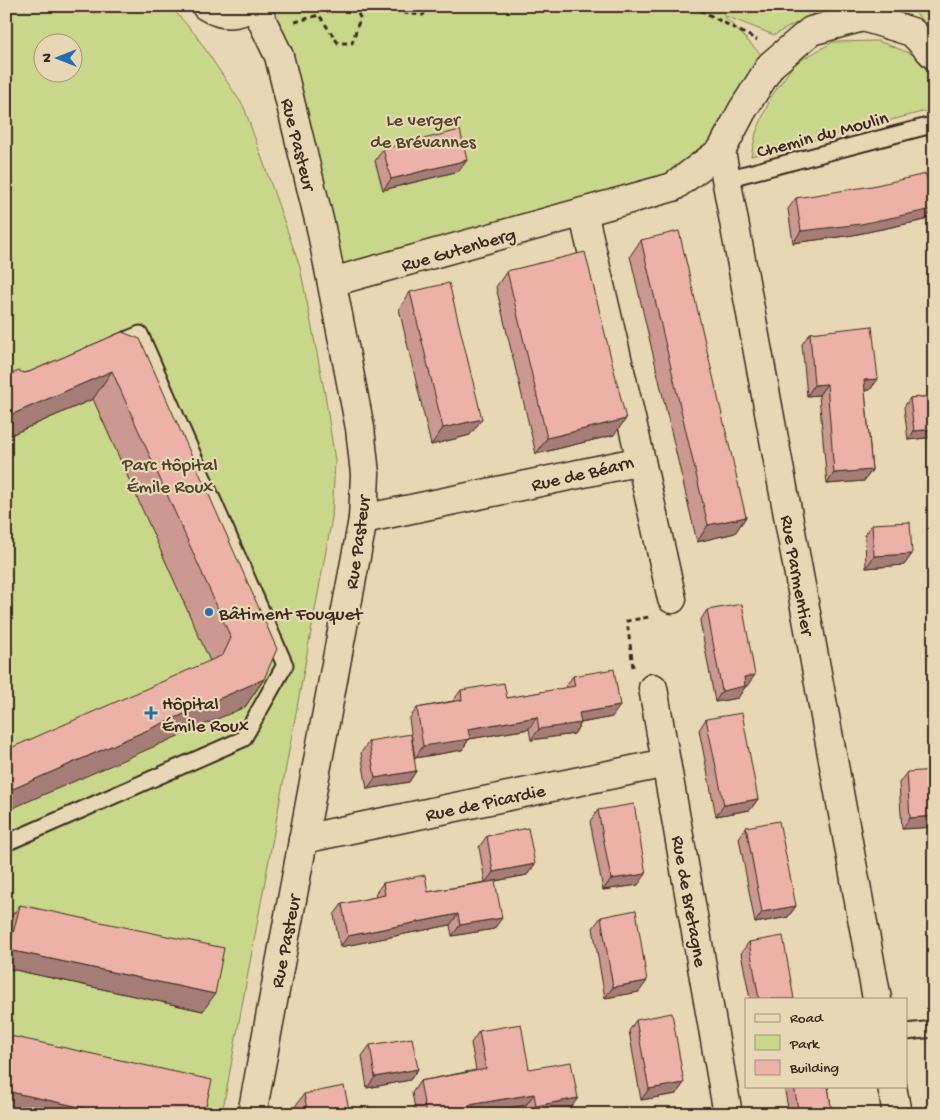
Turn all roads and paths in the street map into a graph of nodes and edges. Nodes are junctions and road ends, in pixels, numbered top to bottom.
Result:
1 (206, 6) edge
2 (255, 6) edge
3 (355, 6) edge
4 (398, 6) edge
5 (429, 6) edge
6 (692, 6) edge
7 (293, 23) dead end
8 (784, 54) junction
9 (934, 55) edge
10 (928, 126) dead end
11 (720, 151) junction
12 (726, 179) junction
13 (583, 212) junction
14 (332, 282) junction
15 (105, 349) edge
16 (641, 461) junction
17 (363, 519) junction
18 (672, 598) joint
19 (653, 688) joint
20 (666, 763) junction
21 (303, 839) junction
22 (6, 843) edge
23 (878, 998) edge
24 (934, 1029) edge
25 (908, 1032) edge
26 (892, 1088) edge
27 (252, 1114) edge
28 (728, 1114) edge
29 (897, 1114) edge

1 - 2 street
2 - 14 street, Rue Pasteur
3 - 7 path
4 - 5 path
6 - 8 path
8 - 9 street
8 - 11 street
10 - 12 lane, Chemin du Moulin
11 - 12 street, Rue Parmentier
11 - 13 street, Rue Gutenberg
12 - 23 street, Rue Parmentier
13 - 14 street, Rue Gutenberg
13 - 16 street, Rue de Béarn
14 - 17 street, Rue Pasteur
15 - 22 lane
16 - 17 street, Rue de Béarn
16 - 18 street
17 - 21 street, Rue Pasteur
18 - 19 path
19 - 20 street, Rue de Bretagne
20 - 21 street, Rue de Picardie
20 - 28 street, Rue de Bretagne
21 - 27 street, Rue Pasteur
24 - 25 lane
26 - 29 street

